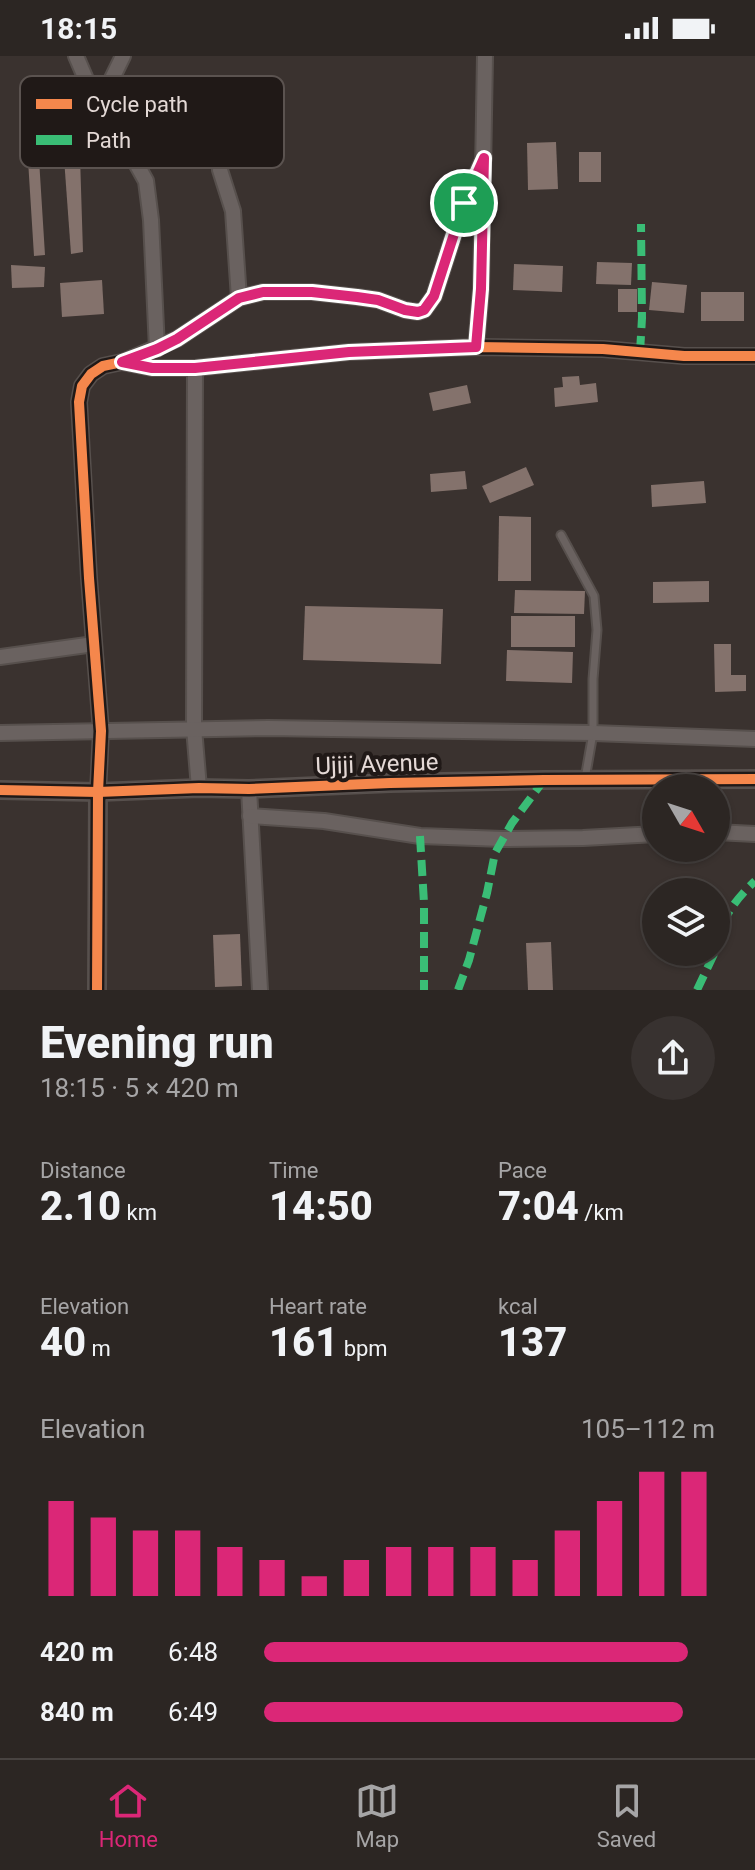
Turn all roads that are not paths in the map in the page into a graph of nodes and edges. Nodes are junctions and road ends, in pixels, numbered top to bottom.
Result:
1 (76, 56) edge
2 (123, 56) edge
3 (485, 56) edge
4 (85, 76) edge
5 (113, 76) edge
6 (484, 158) junction
7 (139, 168) edge
8 (220, 170) dead end
9 (239, 298) junction
10 (476, 347) junction
11 (157, 349) junction
12 (755, 356) edge
13 (122, 362) junction
14 (195, 368) junction
15 (561, 535) dead end
16 (94, 644) junction
17 (0, 657) edge
18 (194, 728) junction
19 (101, 731) junction
20 (0, 733) edge
21 (593, 733) junction
22 (755, 739) edge
23 (755, 779) edge
24 (585, 780) junction
25 (199, 788) junction
26 (249, 789) junction
27 (0, 790) edge
28 (98, 792) junction
29 (250, 816) junction
30 (730, 833) edge
31 (755, 834) edge
32 (642, 835) edge
33 (97, 990) edge
34 (260, 990) edge

1 - 4 street
2 - 5 street
3 - 6 street
6 - 9 street
6 - 10 street
7 - 11 street
8 - 9 street
9 - 11 street
10 - 12 street
10 - 14 street
11 - 13 street
13 - 14 street
13 - 16 street
14 - 18 street
15 - 21 lane
16 - 17 street
16 - 19 street
18 - 19 street
18 - 21 street
18 - 25 street
19 - 20 street
19 - 28 street
21 - 22 street
21 - 24 lane
23 - 24 street, Ujiji Avenue
24 - 26 street, Ujiji Avenue
25 - 26 street, Ujiji Avenue
25 - 28 street, Ujiji Avenue
26 - 29 street
27 - 28 street, Ujiji Avenue
28 - 33 street
29 - 32 street
29 - 34 street
30 - 31 street

